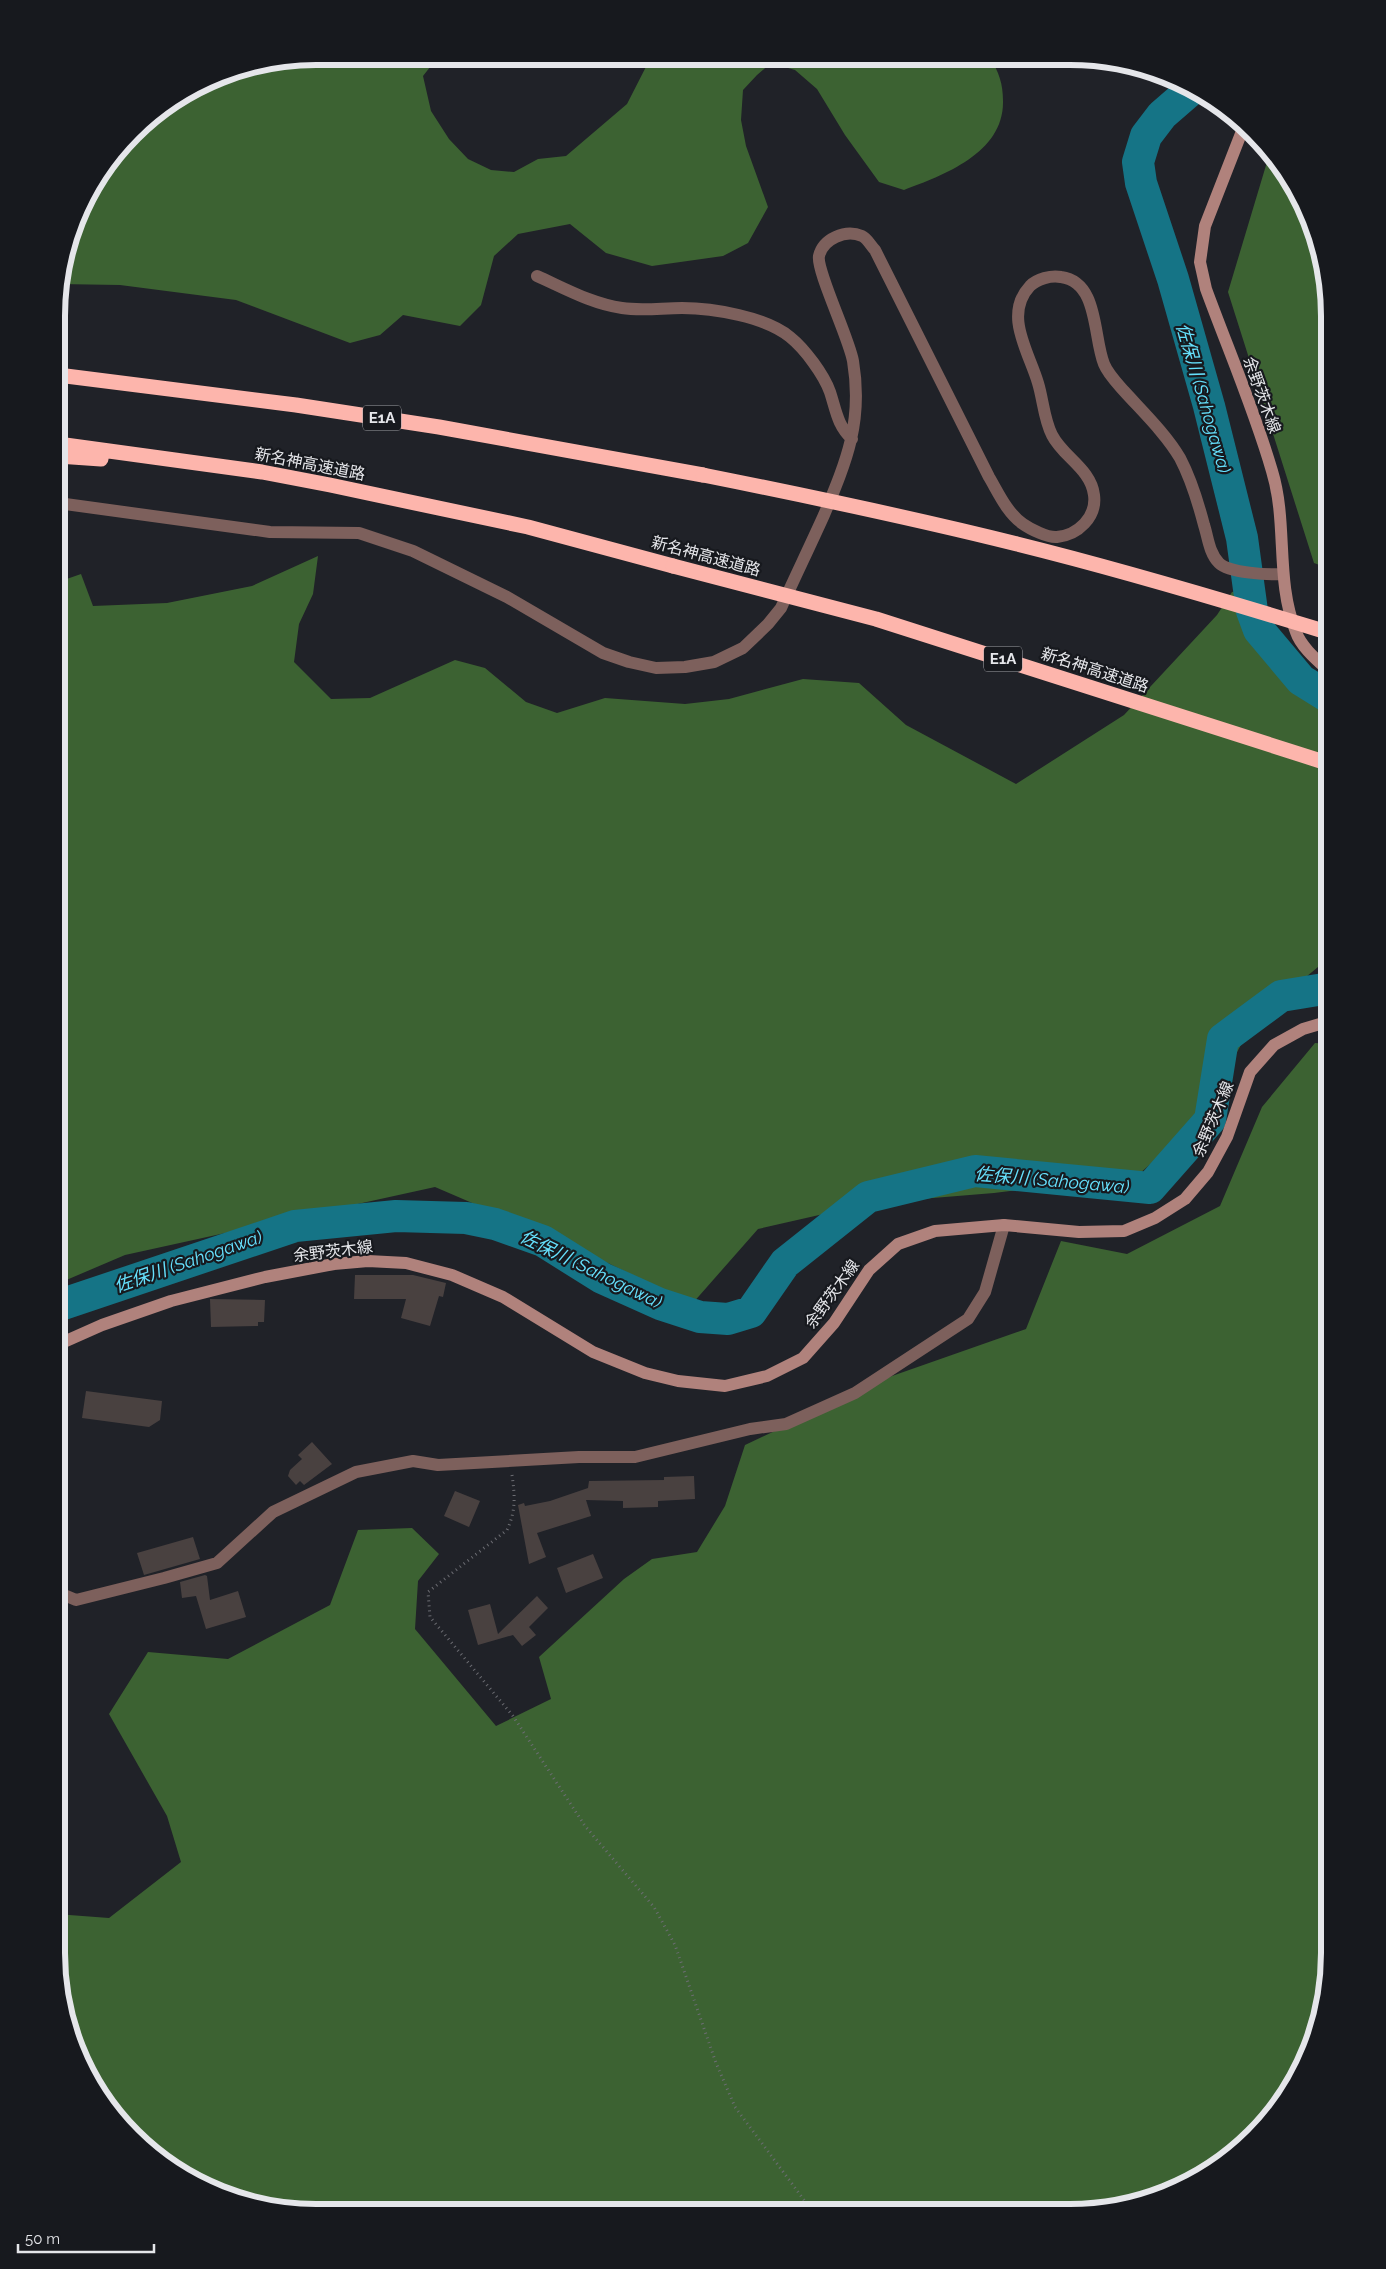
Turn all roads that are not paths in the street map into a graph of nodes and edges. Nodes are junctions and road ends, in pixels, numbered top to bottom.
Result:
1 (1241, 133) edge
2 (537, 276) dead end
3 (65, 376) edge
4 (852, 439) junction
5 (65, 445) edge
6 (65, 457) edge
7 (262, 472) junction
8 (65, 504) edge
9 (1278, 574) junction
10 (1321, 630) edge
11 (1321, 664) edge
12 (1321, 761) edge
13 (1321, 1024) edge
14 (1004, 1225) junction
15 (65, 1341) edge
16 (65, 1595) edge

1 - 9 main road, 余野茨木線
2 - 4 street
3 - 10 highway, E1A, bridge
4 - 8 street
4 - 9 street
5 - 7 highway, 新名神高速道路 / E1A
6 - 7 highway
7 - 12 highway, 新名神高速道路 / E1A, bridge
9 - 11 main road, 余野茨木線
13 - 14 main road, 余野茨木線
14 - 15 main road, 余野茨木線
14 - 16 street

